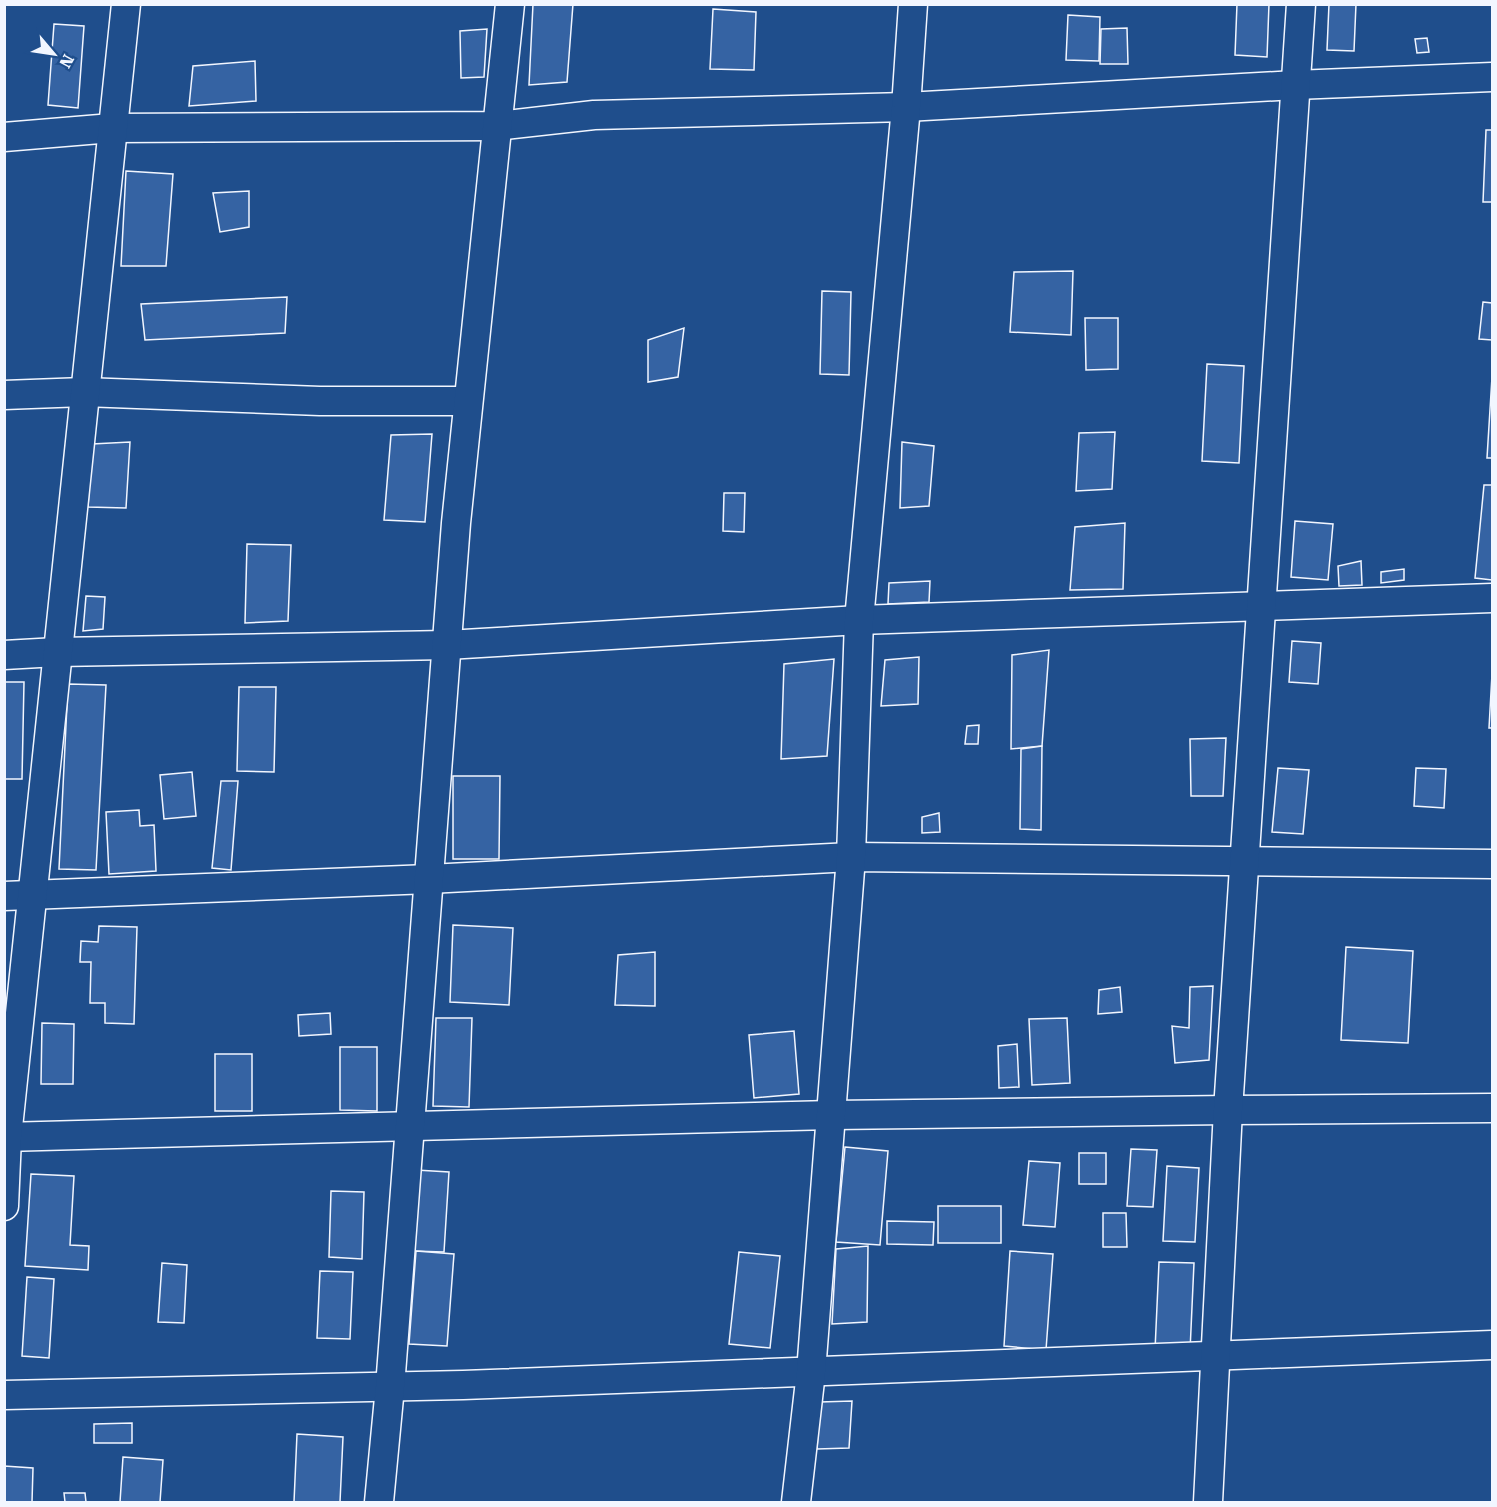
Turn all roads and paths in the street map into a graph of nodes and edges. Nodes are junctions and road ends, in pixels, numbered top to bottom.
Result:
1 (126, 4) edge
2 (510, 4) edge
3 (913, 4) edge
4 (1301, 4) edge
5 (1492, 77) edge
6 (1295, 85) junction
7 (906, 107) junction
8 (497, 126) junction
9 (112, 128) junction
10 (4, 137) edge
11 (84, 392) junction
12 (4, 395) edge
13 (468, 401) junction
14 (1492, 598) edge
15 (1261, 607) junction
16 (859, 620) junction
17 (447, 645) junction
18 (57, 652) junction
19 (4, 655) edge
20 (851, 857) junction
21 (1244, 863) junction
22 (1492, 864) edge
23 (429, 879) junction
24 (18, 896) edge
25 (1492, 1108) edge
26 (1228, 1110) junction
27 (832, 1115) junction
28 (411, 1126) junction
29 (6, 1137) edge
30 (4, 1206) edge
31 (1492, 1346) edge
32 (1215, 1356) junction
33 (811, 1372) junction
34 (390, 1387) junction
35 (4, 1395) edge
36 (379, 1503) edge
37 (796, 1503) edge
38 (1208, 1503) edge

1 - 9 street
2 - 8 street
3 - 7 street
4 - 6 street
5 - 6 street
6 - 7 street
6 - 15 street
7 - 8 street
7 - 16 street
8 - 9 street
8 - 13 street
9 - 10 street
9 - 11 street
11 - 12 street
11 - 13 street
11 - 18 street
13 - 17 street
14 - 15 street
15 - 16 street
15 - 21 street
16 - 17 street
16 - 20 street
17 - 18 street
17 - 23 street
18 - 19 street
18 - 24 street
20 - 21 street
20 - 23 street
20 - 27 street
21 - 22 street
21 - 26 street
23 - 24 street
23 - 28 street
24 - 29 street
25 - 26 street
26 - 27 street
26 - 32 street
27 - 28 street
27 - 33 street
28 - 29 street
28 - 34 street
29 - 30 street
31 - 32 street
32 - 33 street
32 - 38 street
33 - 34 street
33 - 37 street
34 - 35 street
34 - 36 street

